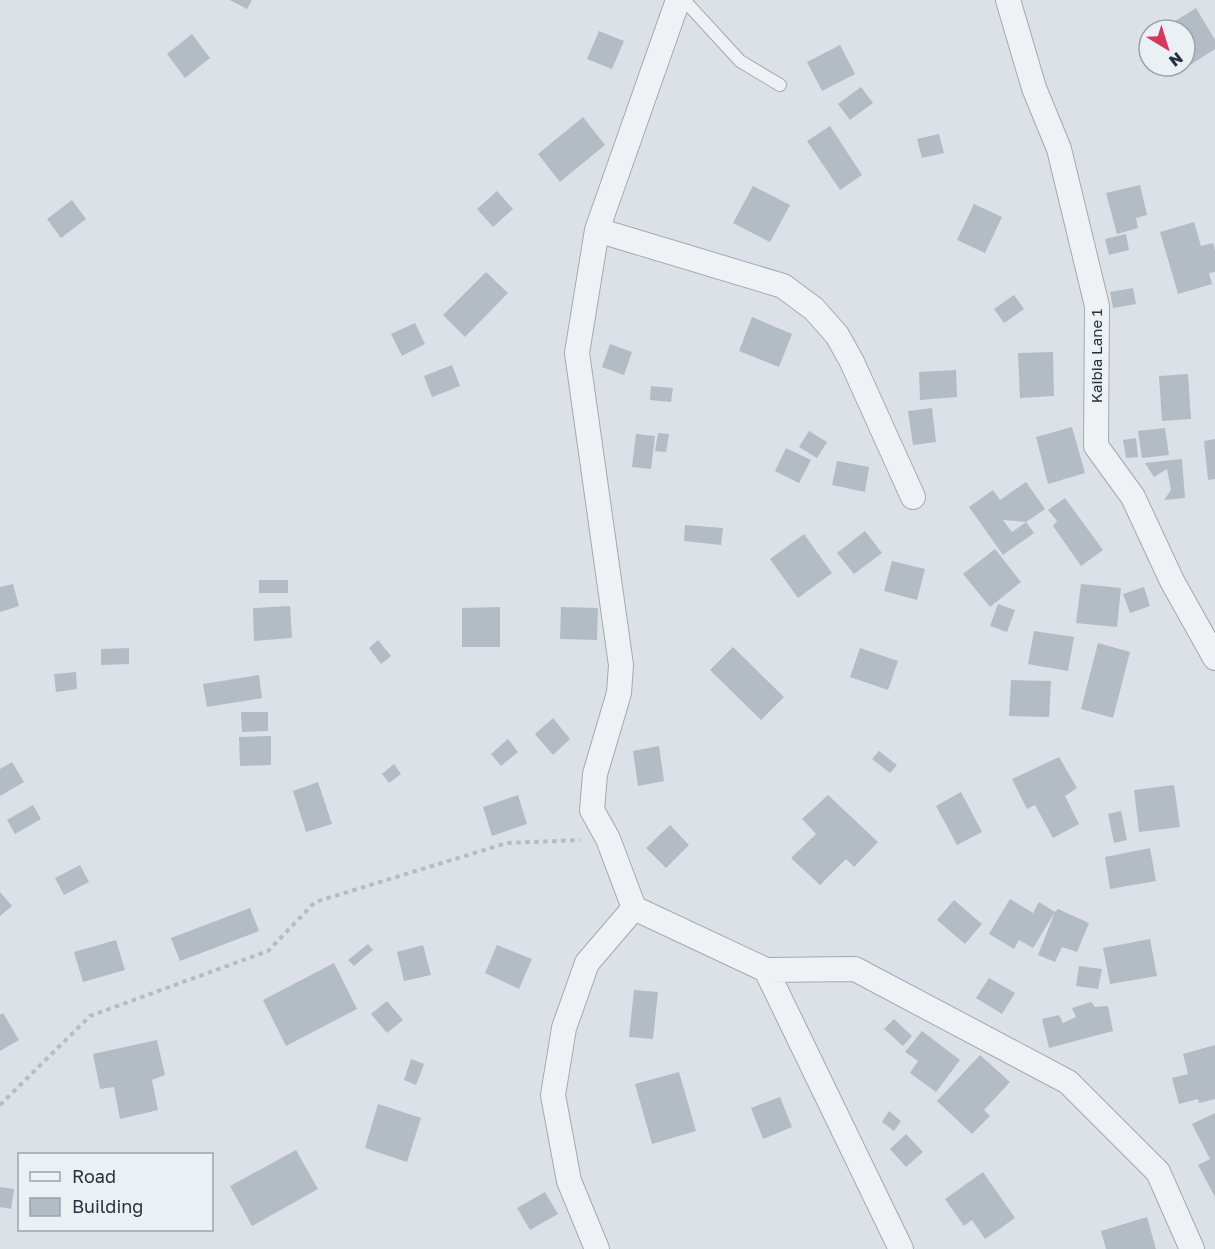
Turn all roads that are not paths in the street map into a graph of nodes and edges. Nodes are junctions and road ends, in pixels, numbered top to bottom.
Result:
1 (678, 0) edge
2 (684, 0) edge
3 (1008, 0) edge
4 (780, 85) dead end
5 (597, 230) junction
6 (913, 497) dead end
7 (1215, 658) edge
8 (634, 908) junction
9 (766, 970) junction
10 (597, 1249) edge
11 (901, 1249) edge
12 (1192, 1249) edge

1 - 5 street
2 - 4 lane
3 - 7 street, Kaibia Lane 1
5 - 6 street
5 - 8 street
8 - 9 street
8 - 10 street
9 - 11 street
9 - 12 street

